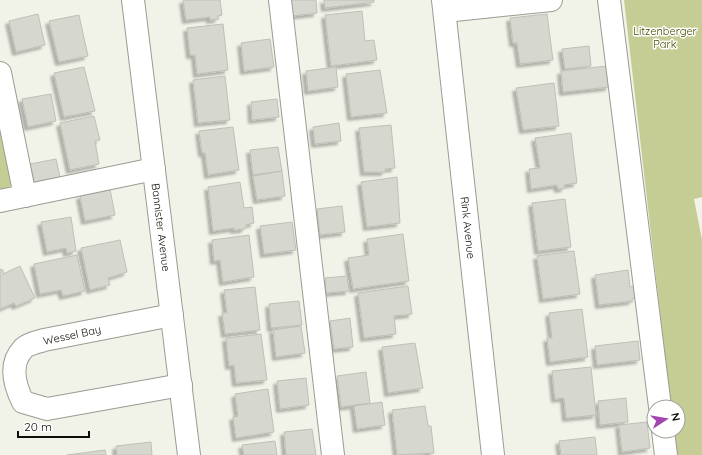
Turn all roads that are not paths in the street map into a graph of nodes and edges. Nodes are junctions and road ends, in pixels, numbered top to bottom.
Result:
1 (133, 0) edge
2 (280, 0) edge
3 (551, 0) edge
4 (608, 0) edge
5 (444, 5) edge
6 (0, 73) edge
7 (154, 168) junction
8 (25, 196) junction
9 (0, 201) edge
10 (172, 315) junction
11 (181, 385) junction
12 (659, 399) edge
13 (663, 439) edge
14 (189, 455) edge
15 (333, 455) edge
16 (493, 455) edge
17 (666, 455) edge

1 - 7 street, Bannister Avenue
2 - 15 street
3 - 5 street
4 - 12 street
5 - 16 street, Rink Avenue
6 - 8 street
7 - 8 street
7 - 10 street, Bannister Avenue
8 - 9 street
10 - 11 street, Bannister Avenue
10 - 11 street, Wessel Bay
11 - 14 street, Bannister Avenue
13 - 17 street

